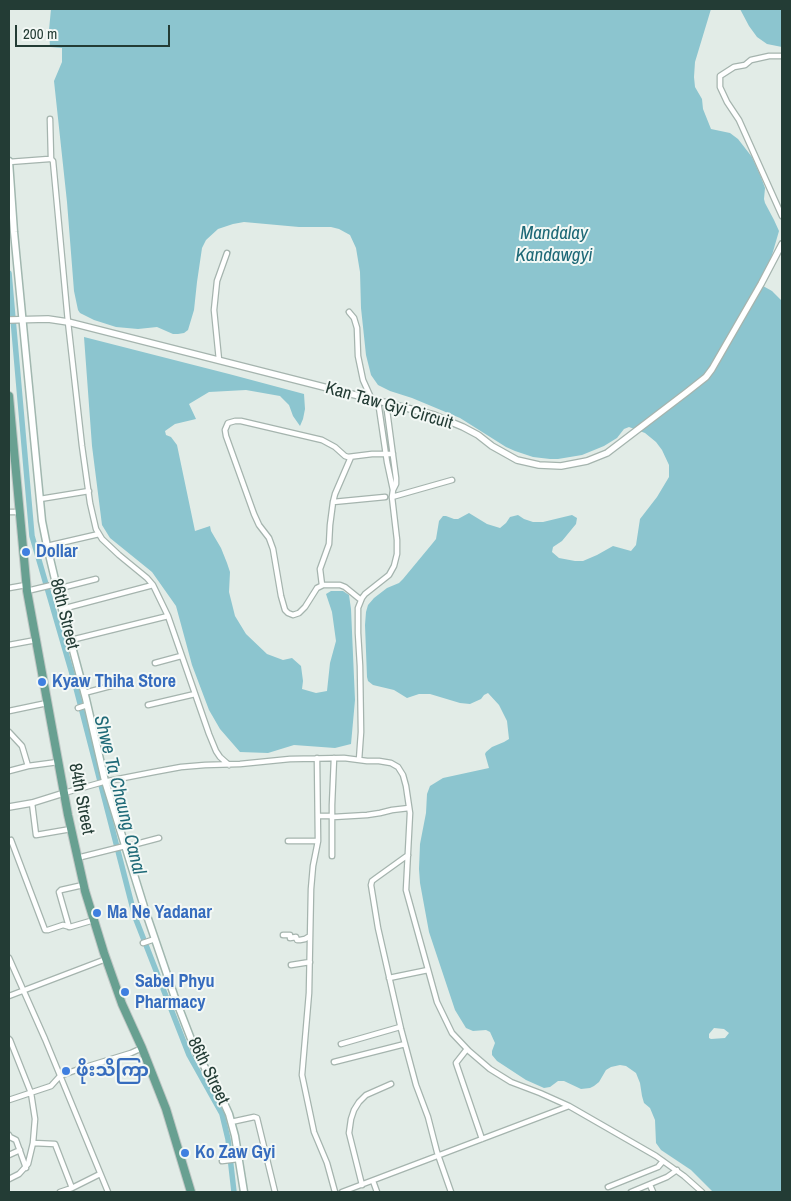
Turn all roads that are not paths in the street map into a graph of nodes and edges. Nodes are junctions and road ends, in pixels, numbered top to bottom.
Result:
1 (782, 56) edge
2 (50, 119) dead end
3 (51, 159) junction
4 (9, 161) edge
5 (782, 216) edge
6 (782, 244) edge
7 (227, 253) dead end
8 (349, 312) dead end
9 (22, 319) junction
10 (9, 320) edge
11 (68, 322) junction
12 (219, 360) junction
13 (9, 396) edge
14 (375, 400) junction
15 (386, 403) junction
16 (10, 424) edge
17 (386, 454) junction
18 (393, 454) junction
19 (351, 457) junction
20 (452, 480) dead end
21 (393, 490) junction
22 (89, 491) junction
23 (385, 497) dead end
24 (392, 497) junction
25 (40, 499) junction
26 (333, 502) junction
27 (9, 512) edge
28 (19, 512) junction
29 (99, 534) junction
30 (47, 546) junction
31 (96, 579) dead end
32 (154, 585) junction
33 (322, 585) junction
34 (52, 586) junction
35 (9, 588) edge
36 (26, 588) junction
37 (361, 600) junction
38 (62, 608) junction
39 (168, 616) junction
40 (36, 640) junction
41 (71, 640) junction
42 (9, 645) edge
43 (181, 656) junction
44 (155, 663) dead end
45 (126, 682) dead end
46 (84, 693) junction
47 (195, 694) junction
48 (47, 703) junction
49 (148, 705) dead end
50 (9, 711) edge
51 (9, 733) edge
52 (318, 758) junction
53 (334, 758) junction
54 (359, 760) junction
55 (58, 762) junction
56 (229, 765) junction
57 (28, 766) junction
58 (9, 771) edge
59 (104, 782) junction
60 (64, 793) junction
61 (32, 803) junction
62 (9, 807) edge
63 (409, 808) junction
64 (318, 816) junction
65 (333, 817) junction
66 (71, 829) junction
67 (159, 838) dead end
68 (9, 841) edge
69 (288, 841) dead end
70 (318, 841) junction
71 (123, 847) junction
72 (408, 854) junction
73 (332, 856) dead end
74 (77, 858) junction
75 (83, 885) junction
76 (94, 920) junction
77 (70, 927) junction
78 (283, 935) dead end
79 (310, 936) junction
80 (9, 958) edge
81 (106, 959) junction
82 (310, 962) junction
83 (291, 964) dead end
84 (428, 970) junction
85 (389, 978) junction
86 (24, 991) junction
87 (9, 996) edge
88 (400, 1027) junction
89 (9, 1039) edge
90 (341, 1044) dead end
91 (405, 1044) junction
92 (142, 1048) junction
93 (468, 1049) junction
94 (334, 1062) dead end
95 (60, 1076) junction
96 (391, 1084) dead end
97 (31, 1094) junction
98 (9, 1100) edge
99 (569, 1106) junction
100 (231, 1122) junction
101 (9, 1135) edge
102 (482, 1139) junction
103 (33, 1143) junction
104 (20, 1150) junction
105 (9, 1155) edge
106 (438, 1156) junction
107 (663, 1161) junction
108 (26, 1168) junction
109 (677, 1170) junction
110 (100, 1174) junction
111 (9, 1179) edge
112 (373, 1181) junction
113 (362, 1185) junction
114 (650, 1185) junction
115 (608, 1187) dead end
116 (72, 1188) junction
117 (60, 1192) edge
118 (108, 1192) edge
119 (191, 1192) edge
120 (244, 1192) edge
121 (275, 1192) edge
122 (335, 1192) edge
123 (342, 1192) edge
124 (377, 1192) edge
125 (451, 1192) edge
126 (631, 1192) edge
127 (653, 1192) edge
128 (702, 1192) edge

1 - 5 street
2 - 3 street
3 - 4 street
3 - 11 street
4 - 9 main road, 86th Street
6 - 15 street, Kan Taw Gyi Circuit
7 - 12 street
8 - 14 street
9 - 10 street, Kan Taw Gyi Circuit
9 - 11 street, Kan Taw Gyi Circuit
9 - 25 main road, 86th Street
11 - 12 street, Kan Taw Gyi Circuit
11 - 22 street
12 - 14 street, Kan Taw Gyi Circuit
13 - 16 main road, 84th Street
14 - 15 street, Kan Taw Gyi Circuit
14 - 17 street
15 - 18 street
16 - 28 main road, 84th Street
17 - 18 street
17 - 19 street
17 - 21 street
18 - 21 street
19 - 26 street
19 - 33 street
20 - 24 street
21 - 24 street
22 - 25 street
22 - 29 street
23 - 26 street
24 - 37 street
25 - 30 main road, 86th Street
26 - 33 street
27 - 28 street
28 - 36 main road, 84th Street
29 - 30 street
29 - 32 street
30 - 34 main road, 86th Street
31 - 34 street
32 - 38 street
32 - 39 street
33 - 37 street
34 - 36 street
34 - 38 main road, 86th Street
35 - 36 street
36 - 40 main road, 84th Street
37 - 54 street
38 - 41 main road, 86th Street
39 - 41 street
39 - 43 street
40 - 42 street
40 - 48 main road, 84th Street
41 - 46 main road, 86th Street
43 - 44 street
43 - 47 street
45 - 46 street
46 - 59 main road, 86th Street
47 - 49 street
47 - 56 street
48 - 50 street
48 - 55 main road, 84th Street
51 - 57 street
52 - 53 street
52 - 56 street
52 - 64 street
53 - 54 street
53 - 65 street
54 - 63 street
55 - 57 street
55 - 60 main road, 84th Street
56 - 59 street
57 - 58 street
59 - 60 street
59 - 71 main road, 86th Street
60 - 61 street
60 - 66 main road, 84th Street
61 - 62 street
61 - 66 street
63 - 65 street
63 - 72 street
64 - 65 street
64 - 70 street
65 - 73 street
66 - 74 main road, 84th Street
67 - 71 street
68 - 77 street
69 - 70 street
70 - 79 street
71 - 74 street
71 - 100 main road, 86th Street
72 - 84 street
72 - 85 street
74 - 75 main road, 84th Street
75 - 76 main road, 84th Street
75 - 77 street
76 - 77 street
76 - 81 main road, 84th Street
78 - 79 street
79 - 82 street
80 - 86 street
81 - 86 street
81 - 92 main road, 84th Street
82 - 83 street
82 - 122 street
84 - 85 street
84 - 93 street
85 - 88 street
86 - 87 street
86 - 95 street
88 - 90 street
88 - 91 street
89 - 97 street
91 - 94 street
91 - 106 street
92 - 95 street
92 - 119 main road, 84th Street
93 - 99 street
93 - 102 street
95 - 97 street
95 - 110 street
96 - 113 street
97 - 98 street
97 - 103 street
99 - 102 street
99 - 107 street
100 - 120 main road, 86th Street
100 - 121 street
101 - 104 street
102 - 106 street
103 - 108 street
103 - 116 street
104 - 105 street
104 - 108 street
106 - 112 street
106 - 125 street
107 - 109 street
107 - 115 street
108 - 111 street
109 - 114 street
109 - 128 street
110 - 116 street
110 - 118 street
112 - 113 street
112 - 124 street
113 - 123 street
114 - 126 street
114 - 127 street
116 - 117 street

